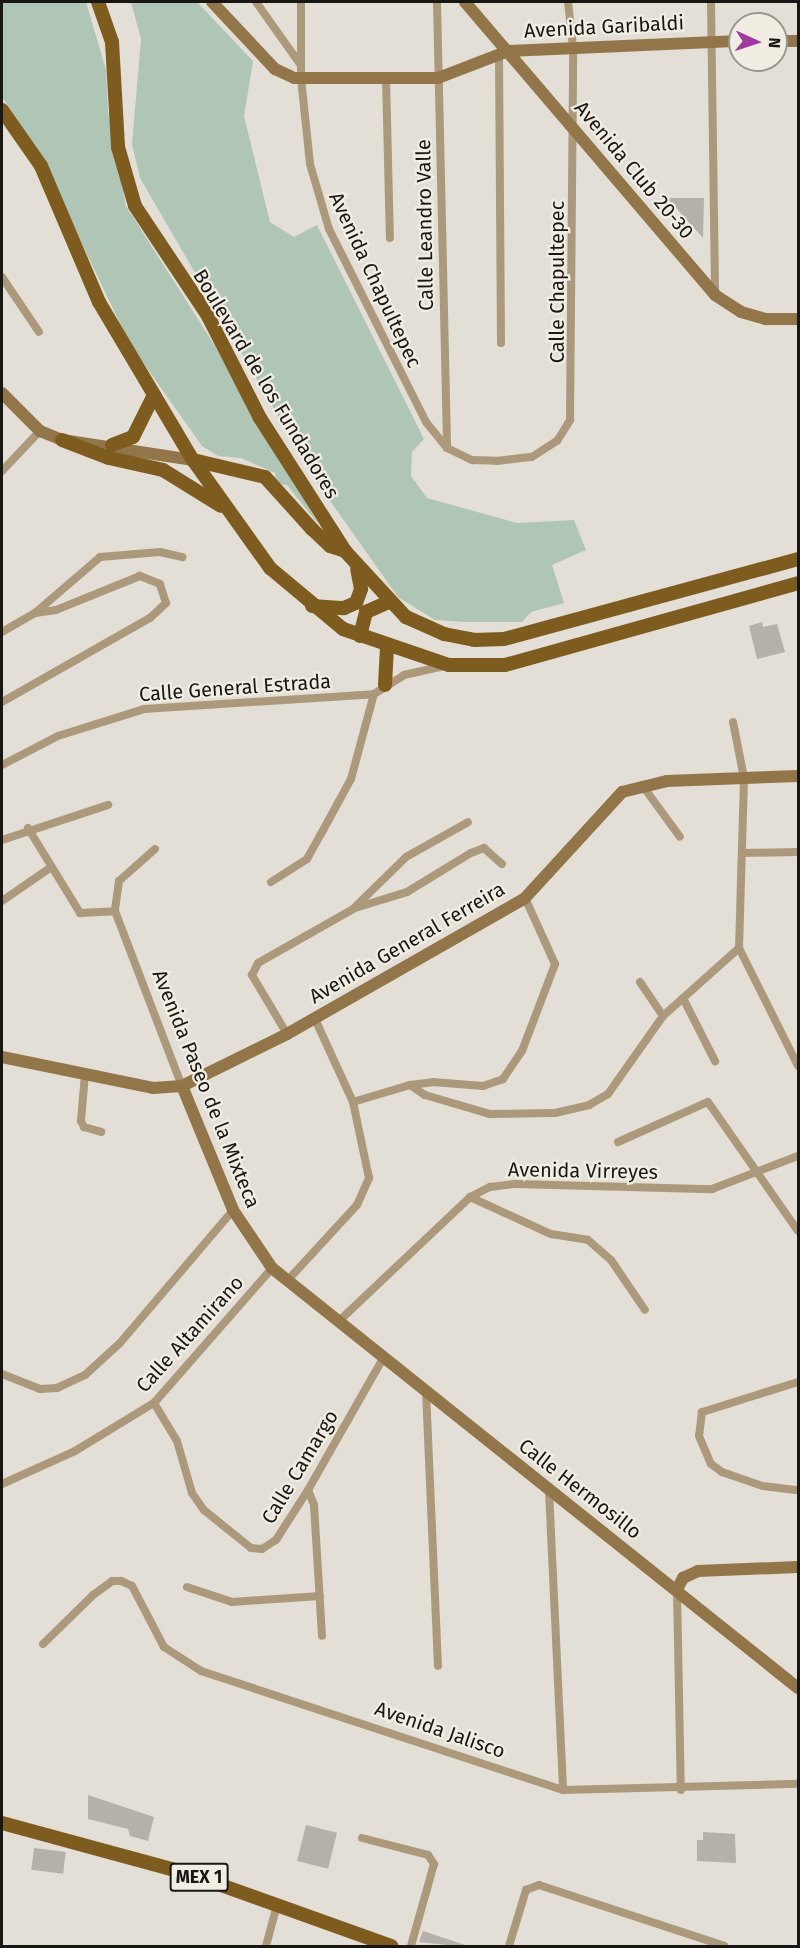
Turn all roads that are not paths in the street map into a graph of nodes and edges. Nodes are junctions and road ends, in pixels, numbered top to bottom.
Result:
1 (98, 2) edge
2 (212, 2) edge
3 (256, 2) edge
4 (301, 2) edge
5 (437, 2) edge
6 (465, 2) edge
7 (568, 2) edge
8 (711, 2) edge
9 (711, 42) junction
10 (728, 42) edge
11 (573, 47) junction
12 (504, 54) junction
13 (300, 64) junction
14 (301, 78) junction
15 (386, 78) junction
16 (438, 78) junction
17 (2, 111) edge
18 (573, 129) junction
19 (390, 238) dead end
20 (2, 277) edge
21 (715, 295) junction
22 (798, 319) edge
23 (39, 332) dead end
24 (501, 343) dead end
25 (2, 393) edge
26 (154, 396) junction
27 (40, 430) junction
28 (63, 440) junction
29 (112, 445) junction
30 (447, 448) junction
31 (193, 460) junction
32 (2, 471) edge
33 (234, 517) junction
34 (345, 551) junction
35 (182, 557) dead end
36 (798, 559) edge
37 (356, 565) junction
38 (798, 583) edge
39 (388, 602) junction
40 (312, 606) junction
41 (35, 613) junction
42 (2, 632) edge
43 (360, 636) junction
44 (387, 648) junction
45 (449, 665) junction
46 (380, 690) junction
47 (2, 702) edge
48 (733, 722) dead end
49 (2, 765) edge
50 (798, 776) edge
51 (744, 778) junction
52 (642, 785) junction
53 (108, 805) dead end
54 (468, 822) dead end
55 (28, 828) junction
56 (680, 837) dead end
57 (2, 840) edge
58 (155, 849) dead end
59 (798, 852) edge
60 (744, 853) junction
61 (502, 864) dead end
62 (50, 868) junction
63 (271, 882) dead end
64 (525, 898) junction
65 (2, 901) edge
66 (355, 908) junction
67 (115, 911) junction
68 (739, 948) junction
69 (640, 982) dead end
70 (683, 998) junction
71 (663, 1016) junction
72 (315, 1018) junction
73 (287, 1034) junction
74 (2, 1057) edge
75 (715, 1061) dead end
76 (798, 1066) edge
77 (85, 1074) junction
78 (410, 1085) junction
79 (182, 1086) junction
80 (353, 1102) junction
81 (101, 1132) dead end
82 (618, 1142) dead end
83 (798, 1156) edge
84 (760, 1173) junction
85 (470, 1197) junction
86 (233, 1210) junction
87 (798, 1231) edge
88 (272, 1268) junction
89 (287, 1281) junction
90 (645, 1310) dead end
91 (339, 1320) junction
92 (384, 1357) junction
93 (2, 1374) edge
94 (798, 1382) edge
95 (426, 1391) junction
96 (154, 1403) junction
97 (2, 1484) edge
98 (308, 1490) junction
99 (798, 1490) edge
100 (549, 1491) junction
101 (798, 1566) edge
102 (187, 1587) dead end
103 (677, 1589) junction
104 (320, 1596) junction
105 (322, 1636) dead end
106 (43, 1644) dead end
107 (438, 1666) dead end
108 (798, 1688) edge
109 (798, 1784) edge
110 (681, 1790) junction
111 (563, 1791) junction
112 (2, 1823) edge
113 (362, 1838) dead end
114 (277, 1905) junction
115 (266, 1947) edge
116 (391, 1947) edge
117 (411, 1947) edge
118 (509, 1947) edge
119 (724, 1947) edge

1 - 34 main road, Boulevard de los Fundadores
2 - 14 street
3 - 13 street
4 - 13 street, Avenida Chapultepec
5 - 16 street, Calle Leandro Valle
6 - 12 street, Avenida Club 20-30
7 - 11 street, Calle Chapultepec
8 - 9 street
9 - 10 street, Avenida Garibaldi
9 - 11 street, Avenida Garibaldi
9 - 21 street
11 - 12 street, Avenida Garibaldi
11 - 18 street, Calle Chapultepec
12 - 16 street, Avenida Garibaldi
12 - 18 street, Avenida Club 20-30
12 - 24 street
13 - 14 street, Avenida Chapultepec
14 - 15 street, Avenida Garibaldi
14 - 30 street, Avenida Chapultepec
15 - 16 street, Avenida Garibaldi
15 - 19 street
16 - 30 street, Calle Leandro Valle
17 - 26 main road
18 - 21 street, Avenida Club 20-30
18 - 30 street, Calle Chapultepec
20 - 23 street
21 - 22 street, Avenida Club 20-30
25 - 27 street
26 - 29 main road
26 - 31 main road
27 - 28 street
27 - 32 street
28 - 29 street
28 - 33 main road
29 - 31 street
31 - 33 main road
31 - 34 main road
33 - 40 main road
34 - 37 main road, Boulevard de los Fundadores
35 - 41 street
36 - 39 main road, Boulevard de los Fundadores
37 - 39 main road, Boulevard de los Fundadores
37 - 40 main road
38 - 45 main road
39 - 43 main road
40 - 43 main road
41 - 42 street
41 - 47 street
43 - 44 main road
44 - 45 main road
44 - 46 main road
45 - 46 street, Calle General Estrada
46 - 49 street, Calle General Estrada
46 - 63 street
48 - 51 street
50 - 51 street, Avenida General Ferreira
51 - 52 street, Avenida General Ferreira
51 - 60 street
52 - 56 street
52 - 64 street, Avenida General Ferreira
53 - 55 street
54 - 66 street
55 - 57 street
55 - 62 street
58 - 67 street, Avenida Paseo de la Mixteca
59 - 60 street
60 - 68 street
61 - 66 street
62 - 65 street
62 - 67 street
64 - 72 street, Avenida General Ferreira
64 - 78 street
66 - 73 street
67 - 79 street, Avenida Paseo de la Mixteca
68 - 70 street
68 - 76 street
69 - 71 street
70 - 71 street
70 - 75 street
71 - 78 street
72 - 73 street, Avenida General Ferreira
72 - 80 street
73 - 79 street, Avenida General Ferreira
74 - 77 street
77 - 79 street
77 - 81 street
78 - 80 street
79 - 86 street, Avenida Paseo de la Mixteca
80 - 89 street
82 - 84 street
83 - 84 street, Avenida Virreyes
84 - 85 street, Avenida Virreyes
84 - 87 street
85 - 90 street
85 - 91 street, Avenida Virreyes
86 - 88 street, Avenida Paseo de la Mixteca
86 - 93 street
88 - 89 street, Avenida Paseo de la Mixteca
88 - 96 street, Calle Altamirano
89 - 91 street, Avenida Paseo de la Mixteca
91 - 92 street, Calle Hermosillo
92 - 95 street, Calle Hermosillo
92 - 98 street, Calle Camargo
94 - 99 street
95 - 100 street, Calle Hermosillo
95 - 107 street
96 - 97 street, Calle Altamirano
96 - 98 street, Calle Camargo
98 - 104 street
100 - 103 street, Calle Hermosillo
100 - 111 street
101 - 103 street
102 - 104 street
103 - 108 street, Calle Hermosillo
103 - 110 street
104 - 105 street
106 - 111 street, Avenida Jalisco
109 - 110 street, Avenida Jalisco
110 - 111 street, Avenida Jalisco
112 - 114 main road, MEX 1
113 - 117 street
114 - 115 street
114 - 116 main road, MEX 1
118 - 119 street

